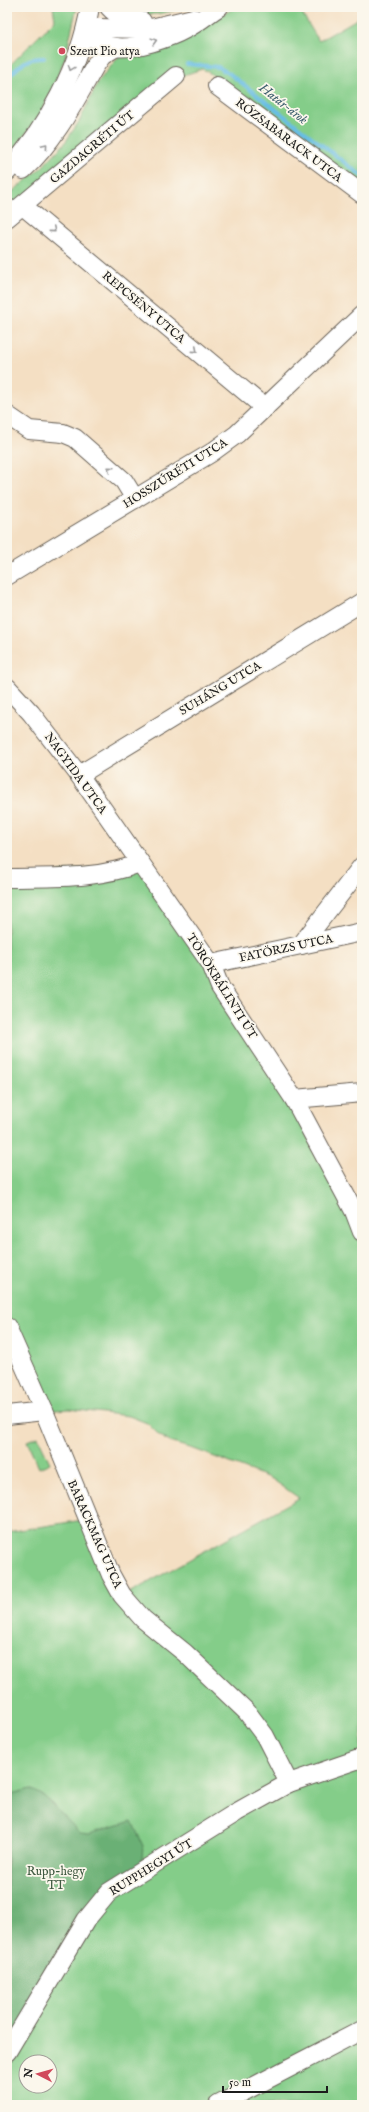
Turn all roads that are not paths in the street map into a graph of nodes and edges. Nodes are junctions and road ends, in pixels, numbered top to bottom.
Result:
1 (90, 7) edge
2 (100, 7) edge
3 (109, 7) edge
4 (212, 11) edge
5 (169, 23) junction
6 (93, 33) junction
7 (116, 47) junction
8 (176, 76) dead end
9 (217, 86) dead end
10 (68, 113) junction
11 (7, 172) edge
12 (7, 182) edge
13 (362, 194) edge
14 (23, 206) junction
15 (7, 218) edge
16 (362, 315) edge
17 (265, 408) junction
18 (7, 415) edge
19 (135, 498) junction
20 (7, 576) edge
21 (362, 602) edge
22 (7, 687) edge
23 (79, 775) junction
24 (140, 863) junction
25 (362, 866) edge
26 (7, 878) edge
27 (362, 932) edge
28 (301, 944) junction
29 (211, 964) junction
30 (362, 1093) edge
31 (294, 1099) junction
32 (362, 1232) edge
33 (7, 1327) edge
34 (44, 1411) junction
35 (7, 1415) edge
36 (362, 1758) edge
37 (289, 1783) junction
38 (362, 2030) edge
39 (7, 2052) edge
40 (218, 2105) edge

1 - 6 street
2 - 6 street
3 - 5 street
4 - 5 street
7 -> 4 street
5 - 6 street
6 - 7 street
6 - 10 street
6 -> 11 street
7 - 10 street
8 - 14 street, GAZDAGRÉTI ÚT
9 - 13 street, RÓZSABARACK UTCA
12 -> 10 street
14 - 15 street, GAZDAGRÉTI ÚT
14 -> 17 street, REPCSÉNY UTCA
16 - 17 street, HOSSZÚRÉTI UTCA
17 - 19 street, HOSSZÚRÉTI UTCA
19 -> 18 street
19 - 20 street, HOSSZÚRÉTI UTCA
21 - 23 street, SUHÁNG UTCA
22 - 23 street, NAGYIDA UTCA
23 - 24 street, NAGYIDA UTCA
24 - 26 street
24 - 29 street, TÖRÖKBÁLINTI ÚT
25 - 28 street
27 - 28 street, FATÖRZS UTCA
28 - 29 street, FATÖRZS UTCA
29 - 31 street, TÖRÖKBÁLINTI ÚT
30 - 31 street
31 - 32 street, TÖRÖKBÁLINTI ÚT
33 - 34 street, BARACKMAG UTCA
34 - 35 street
34 - 37 street, BARACKMAG UTCA
36 - 37 street, RUPPHEGYI ÚT
37 - 39 street, RUPPHEGYI ÚT
38 - 40 street

